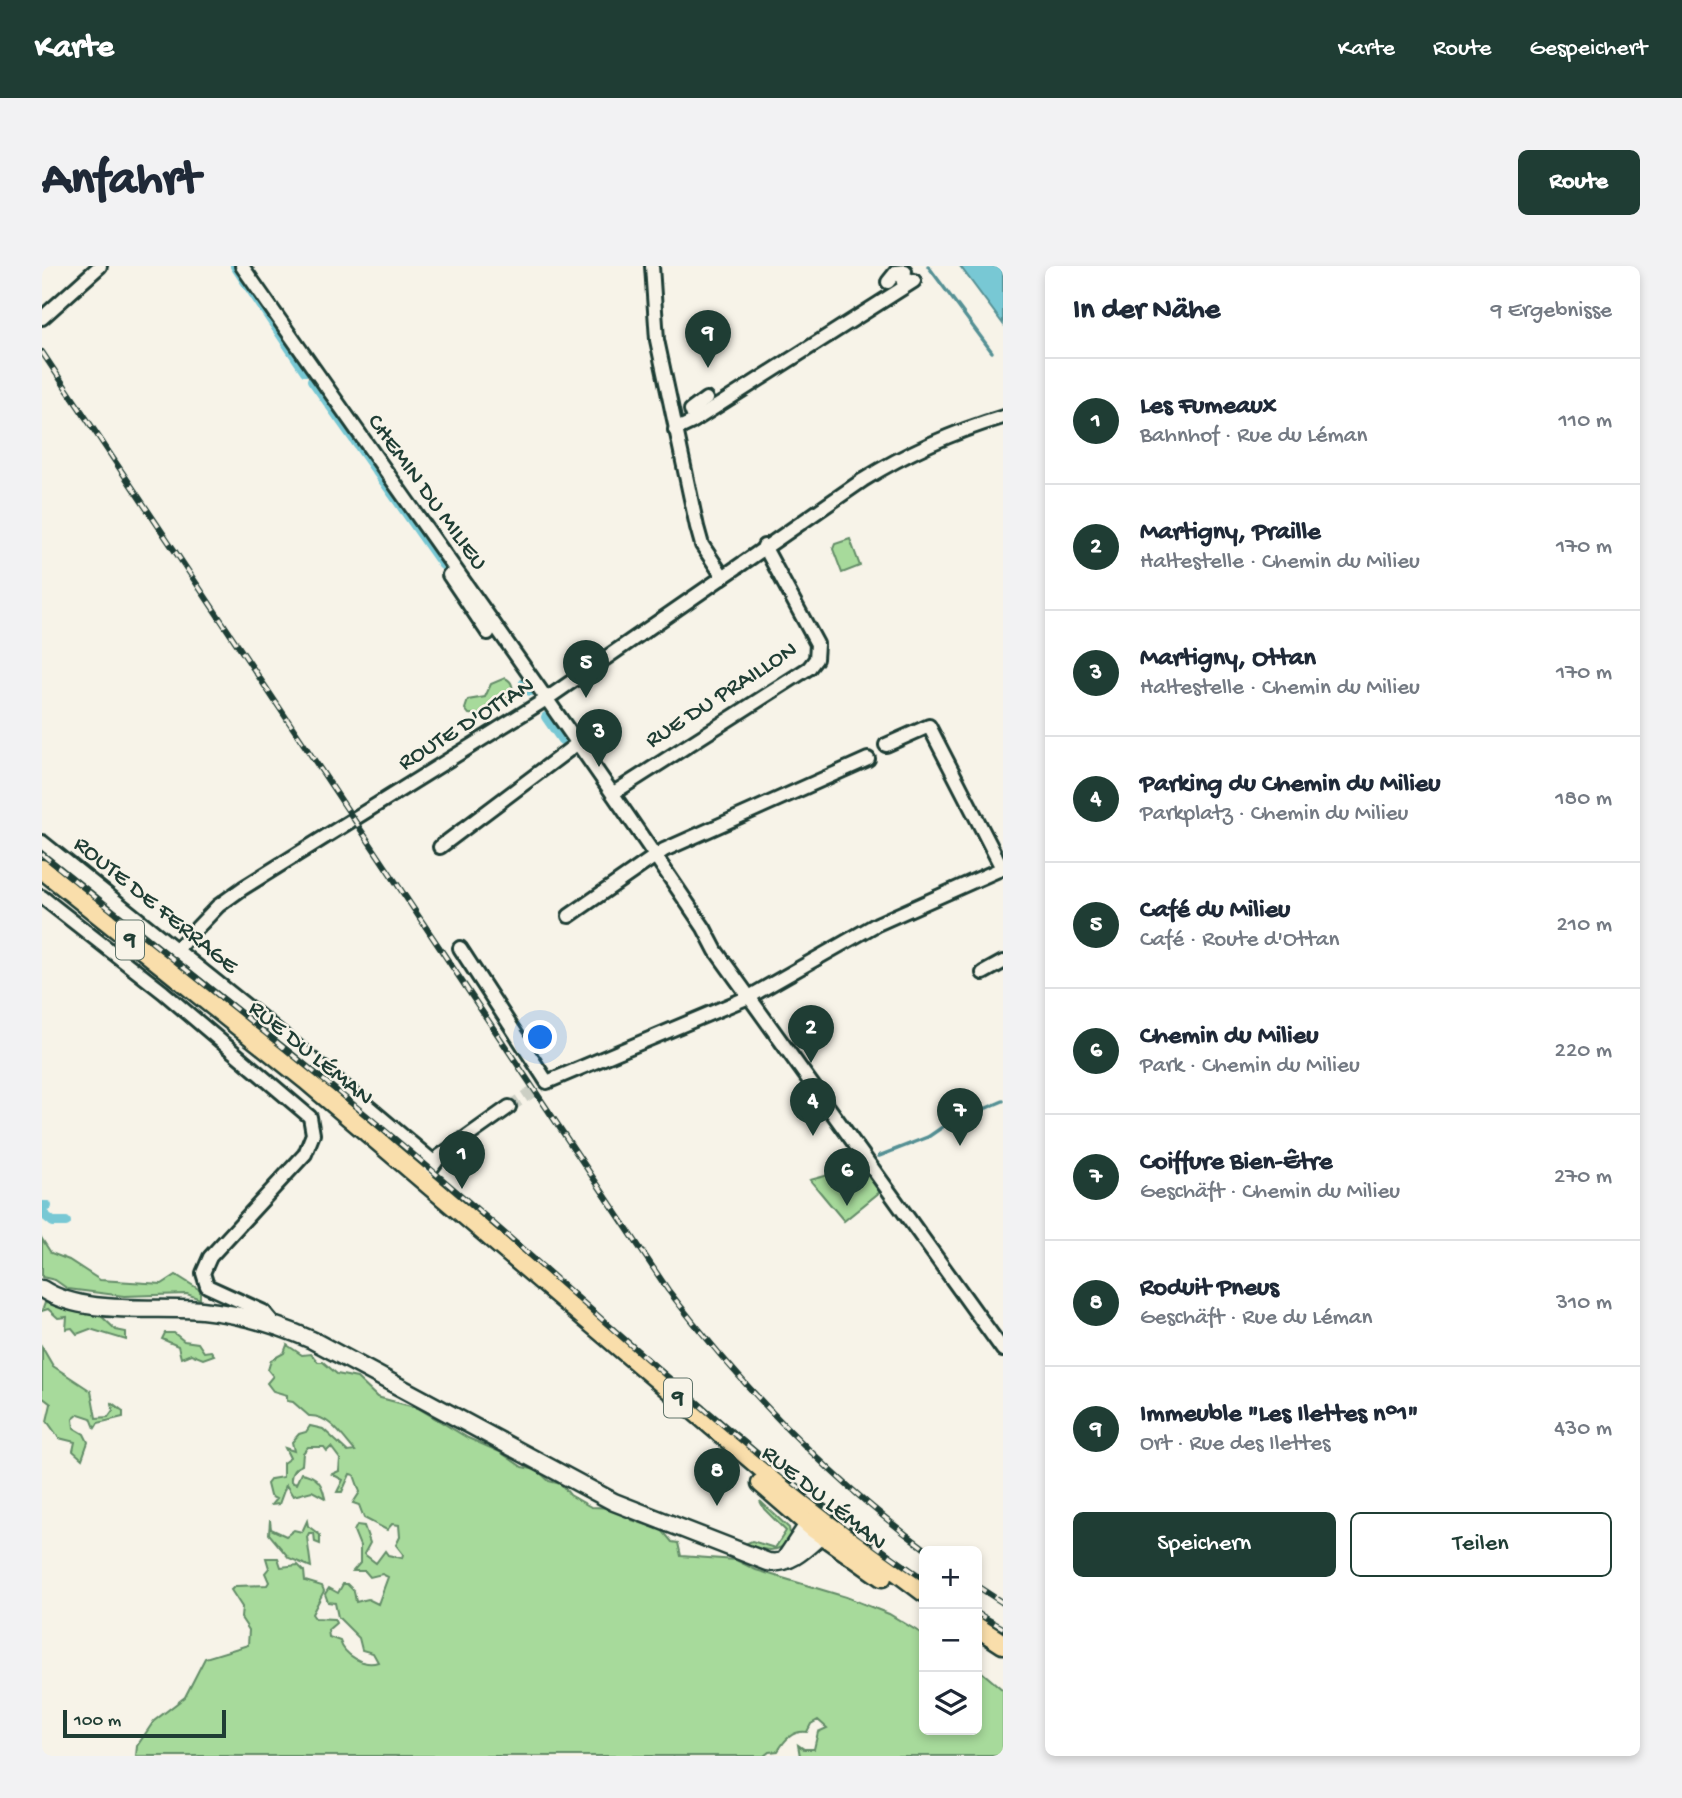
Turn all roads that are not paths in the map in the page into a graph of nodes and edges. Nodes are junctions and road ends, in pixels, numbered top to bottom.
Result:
1 (100, 266) edge
2 (242, 266) edge
3 (652, 266) edge
4 (888, 282) dead end
5 (42, 318) edge
6 (706, 399) dead end
7 (1003, 417) edge
8 (695, 420) junction
9 (675, 430) junction
10 (764, 546) junction
11 (449, 575) dead end
12 (722, 575) junction
13 (488, 634) dead end
14 (548, 698) junction
15 (578, 743) junction
16 (886, 745) dead end
17 (869, 759) dead end
18 (615, 792) junction
19 (42, 842) edge
20 (440, 847) dead end
21 (656, 856) junction
22 (1003, 868) edge
23 (42, 869) edge
24 (42, 897) edge
25 (569, 916) dead end
26 (460, 948) dead end
27 (176, 950) junction
28 (1003, 962) edge
29 (983, 973) dead end
30 (749, 997) junction
31 (509, 1107) tunnel mouth
32 (435, 1163) junction
33 (423, 1180) junction
34 (42, 1289) edge
35 (275, 1325) junction
36 (1003, 1350) edge
37 (819, 1524) junction
38 (919, 1589) edge
39 (919, 1600) edge
40 (982, 1630) edge
41 (982, 1636) edge
42 (1003, 1645) edge

1 - 5 street
2 - 14 street, CHEMIN DU MILIEU
3 - 9 street
4 - 8 street
6 - 8 street
7 - 10 street, ROUTE D'OTTAN
8 - 9 street
9 - 12 street
10 - 12 street, ROUTE D'OTTAN
10 - 18 street, RUE DU PRAILLON
11 - 13 street
12 - 14 street, ROUTE D'OTTAN
14 - 15 street, CHEMIN DU MILIEU
14 - 27 street, ROUTE D'OTTAN
15 - 18 street, CHEMIN DU MILIEU
15 - 20 street
16 - 22 street
17 - 21 street
18 - 21 street, CHEMIN DU MILIEU
19 - 27 street, ROUTE DE FERRAGE
21 - 25 street
21 - 30 street, CHEMIN DU MILIEU
22 - 30 street
23 - 33 main road, RUE DU LÉMAN / 9
24 - 35 street
26 - 30 street
27 - 32 street, ROUTE DE FERRAGE
28 - 29 street
30 - 36 street, CHEMIN DU MILIEU
31 - 32 street
32 - 33 street
33 - 37 main road, RUE DU LÉMAN / 9
34 - 35 street
35 - 37 street
37 - 38 main road, RUE DU LÉMAN / 9
37 - 39 main road, RUE DU LÉMAN / 9
40 - 42 main road
41 - 42 main road

